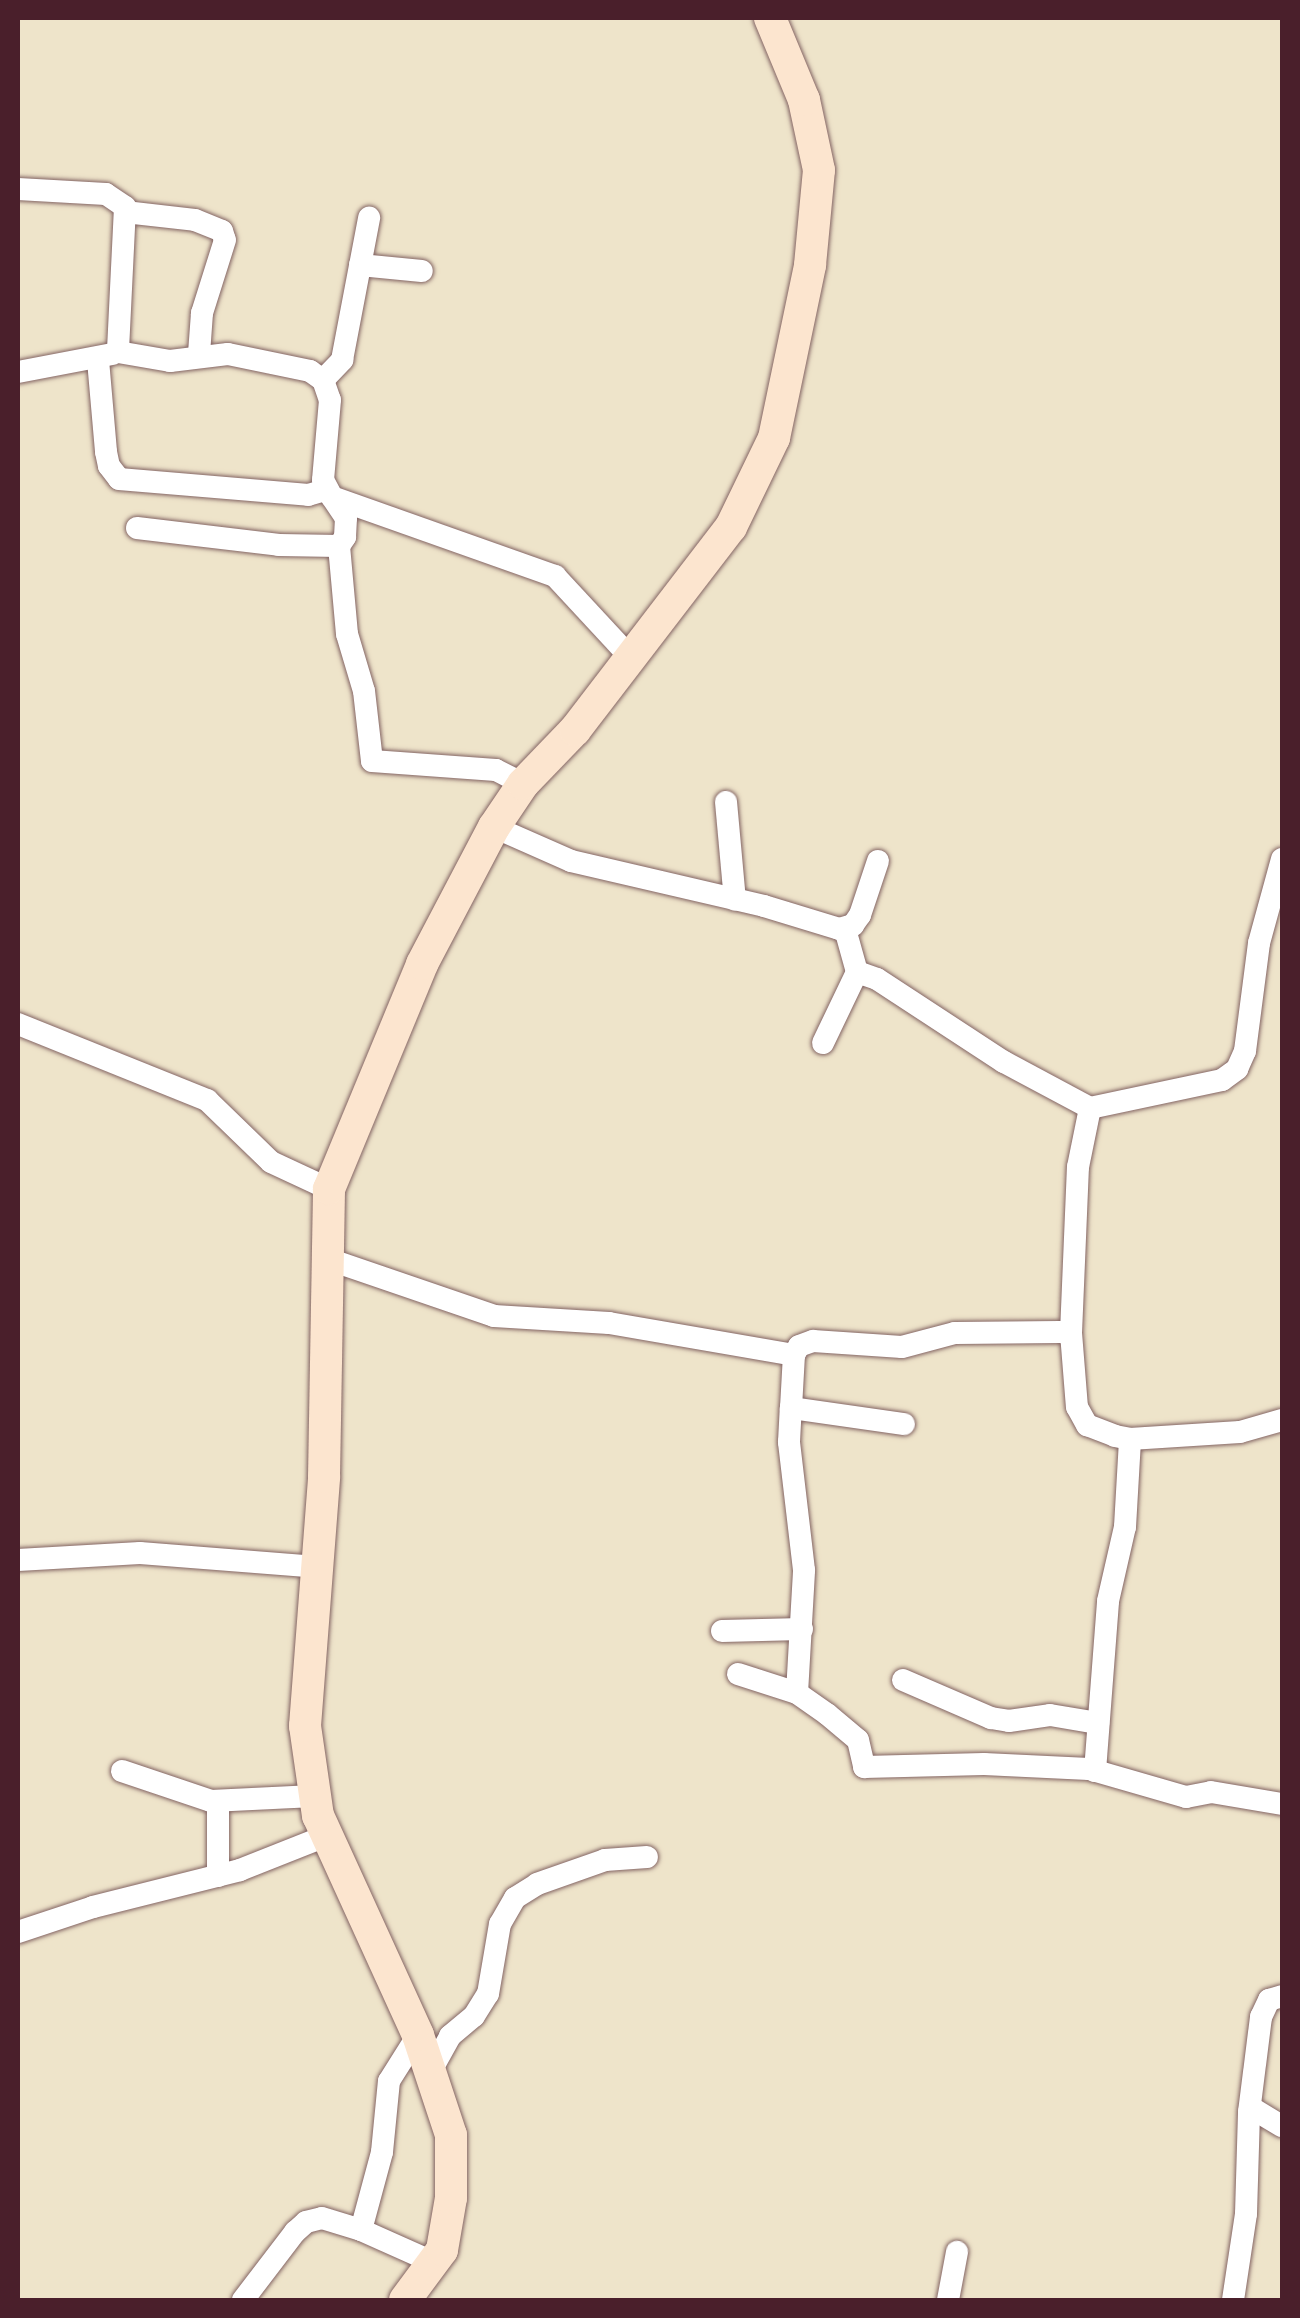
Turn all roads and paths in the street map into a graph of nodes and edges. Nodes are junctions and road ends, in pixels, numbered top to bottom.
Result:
1 (770, 18) edge
2 (18, 189) edge
3 (125, 212) junction
4 (368, 218) dead end
5 (360, 265) junction
6 (422, 271) dead end
7 (199, 354) junction
8 (108, 356) junction
9 (18, 372) edge
10 (322, 380) junction
11 (329, 494) junction
12 (137, 528) dead end
13 (339, 546) junction
14 (645, 634) junction
15 (522, 784) junction
16 (726, 802) dead end
17 (494, 827) junction
18 (1282, 858) edge
19 (878, 861) dead end
20 (736, 900) junction
21 (845, 930) junction
22 (857, 972) junction
23 (18, 1024) edge
24 (823, 1043) dead end
25 (1090, 1108) junction
26 (329, 1189) junction
27 (325, 1258) junction
28 (1071, 1333) junction
29 (794, 1355) junction
30 (791, 1408) junction
31 (1282, 1420) edge
32 (904, 1424) dead end
33 (1130, 1440) junction
34 (18, 1560) edge
35 (316, 1568) junction
36 (802, 1629) junction
37 (722, 1631) dead end
38 (738, 1674) dead end
39 (903, 1680) dead end
40 (797, 1694) junction
41 (1098, 1723) junction
42 (122, 1771) dead end
43 (1095, 1771) junction
44 (314, 1796) junction
45 (218, 1801) junction
46 (1282, 1804) edge
47 (326, 1836) junction
48 (647, 1857) dead end
49 (218, 1876) junction
50 (18, 1932) edge
51 (1282, 1996) edge
52 (418, 2035) junction
53 (432, 2069) junction
54 (1250, 2107) junction
55 (1282, 2126) edge
56 (361, 2230) junction
57 (957, 2252) dead end
58 (435, 2263) junction
59 (243, 2300) edge
60 (405, 2300) edge
61 (948, 2300) edge
62 (1234, 2300) edge

1 - 14 street
2 - 3 street
3 - 7 street
3 - 8 street
4 - 5 street
5 - 6 street
5 - 10 street
7 - 8 street
7 - 10 street
8 - 9 street
8 - 11 street
10 - 11 street
11 - 13 street
11 - 14 street
12 - 13 street
13 - 15 street
14 - 15 street
15 - 17 street
16 - 20 street
17 - 20 street
17 - 26 street
18 - 25 street
19 - 21 street
20 - 21 street
21 - 22 street
22 - 24 street
22 - 25 street
23 - 26 street
25 - 28 street
26 - 27 street
27 - 29 street
27 - 35 street
28 - 29 street
28 - 33 street
29 - 30 street
30 - 32 street
30 - 36 street
31 - 33 street
33 - 41 street
34 - 35 street
35 - 44 street
36 - 37 street
36 - 40 street
38 - 40 street
39 - 41 street
40 - 43 street
41 - 43 street
42 - 45 street
43 - 46 street
44 - 45 street
44 - 47 street
45 - 49 street
47 - 49 street
47 - 52 street
48 - 53 street
49 - 50 street
51 - 54 street
52 - 53 street
52 - 56 street
53 - 58 street
54 - 55 street
54 - 62 street
56 - 58 street
56 - 59 street
57 - 61 street
58 - 60 street

